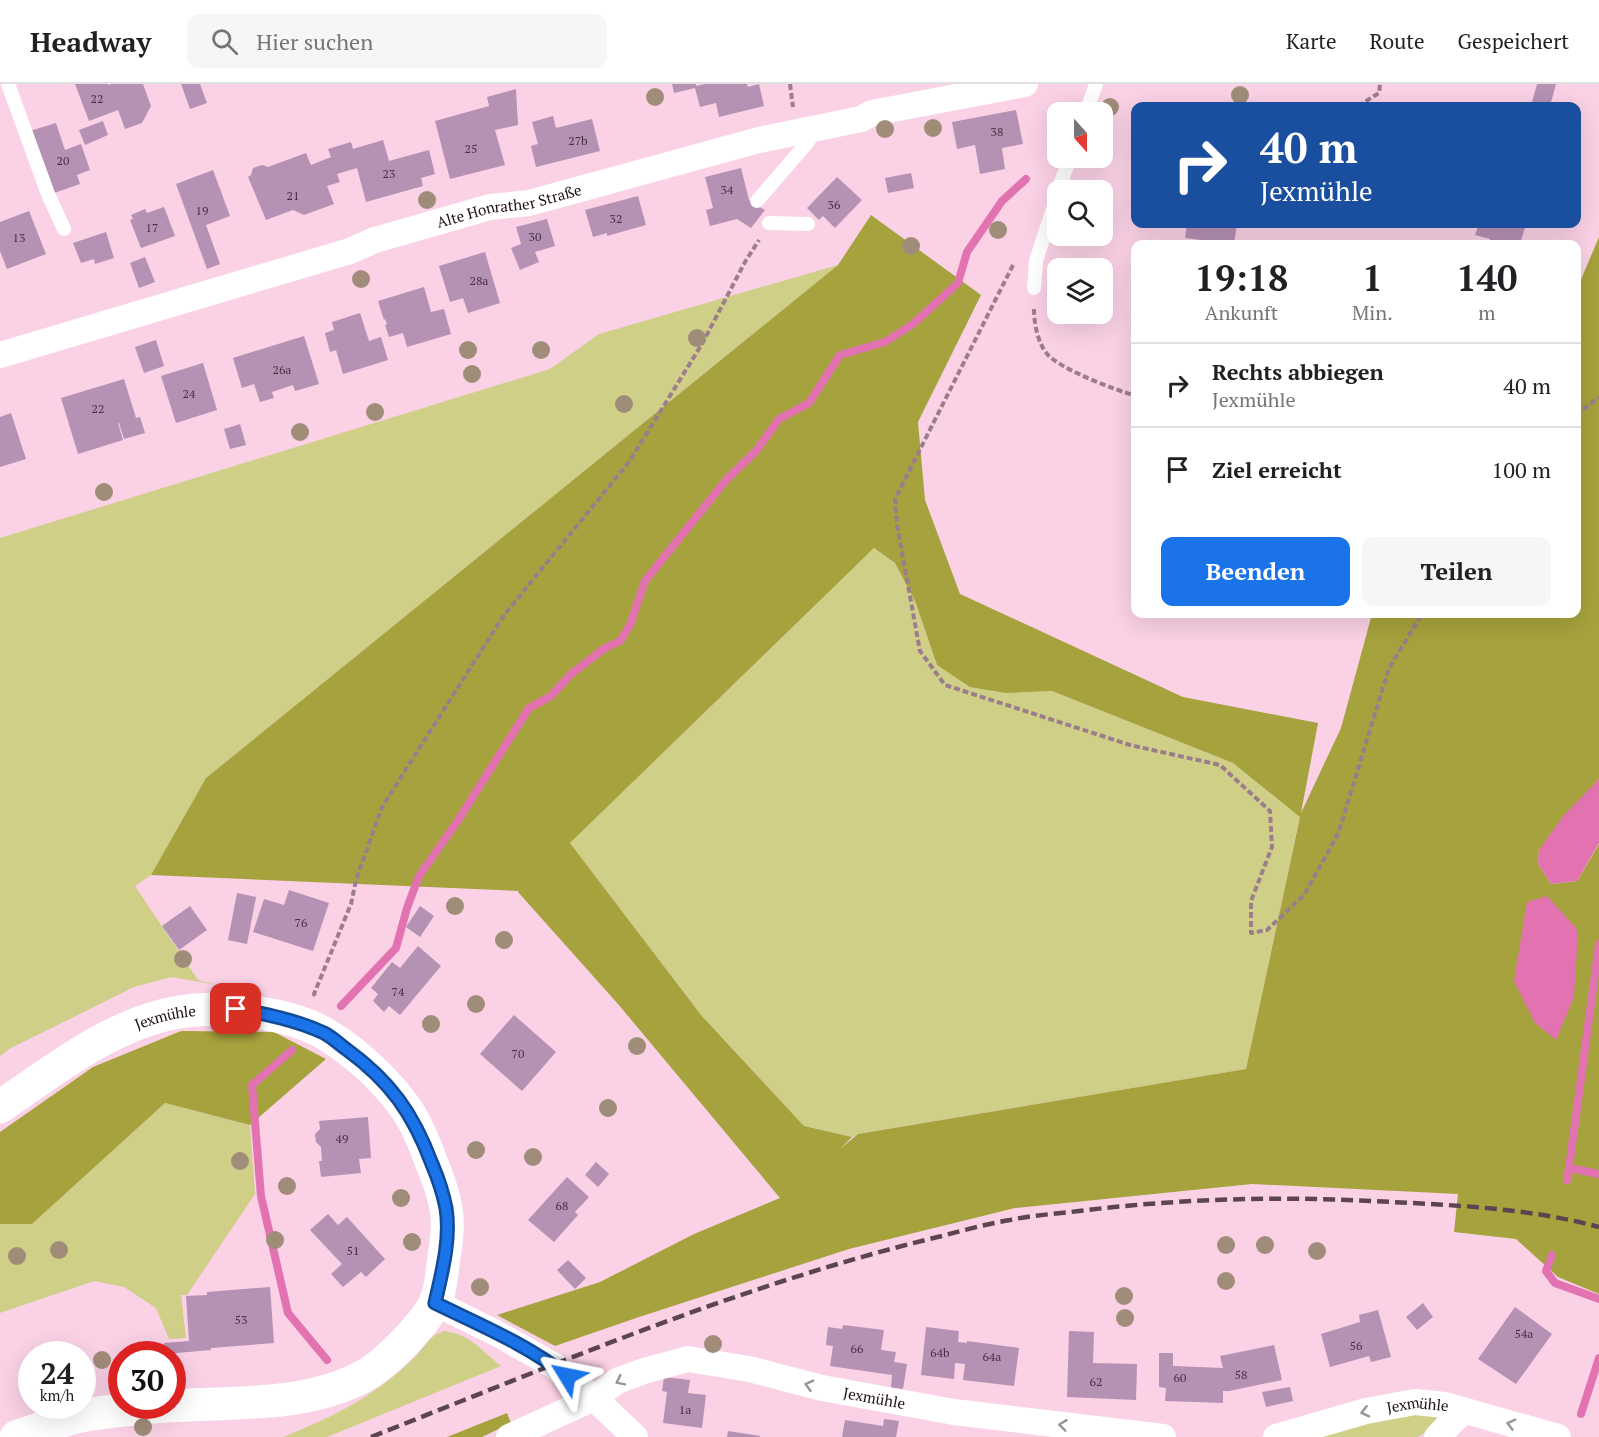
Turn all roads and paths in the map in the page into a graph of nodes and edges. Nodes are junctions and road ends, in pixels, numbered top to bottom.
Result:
1 (8, 84) edge
2 (1025, 84) edge
3 (1096, 84) edge
4 (1380, 84) edge
5 (1090, 102) edge
6 (1364, 102) edge
7 (816, 129) junction
8 (757, 201) dead end
9 (769, 223) joint
10 (807, 224) dead end
11 (1047, 226) edge
12 (64, 230) dead end
13 (1015, 262) dead end
14 (1034, 288) joint
15 (0, 355) edge
16 (1131, 394) edge
17 (1599, 397) edge
18 (1581, 411) edge
19 (1420, 618) edge
20 (326, 1034) junction
21 (0, 1107) edge
22 (435, 1303) junction
23 (594, 1398) junction
24 (1463, 1411) junction
25 (16, 1437) edge
26 (509, 1437) edge
27 (635, 1437) edge
28 (1163, 1437) edge
29 (1276, 1437) edge
30 (1437, 1437) edge
31 (1558, 1437) edge

1 - 12 lane
2 - 7 street, Alte Honrather Straße
3 - 5 lane
4 - 6 path
7 - 8 lane
7 - 15 street, Alte Honrather Straße
9 - 10 lane
9 - 20 path
11 - 14 lane
13 - 19 path
14 - 16 path
17 - 18 path
20 - 21 street, Jexmühle
20 - 22 street, Jexmühle
22 - 23 street
22 - 25 street, Jexmühle
23 - 26 street, Jexmühle
23 - 27 street
28 -> 23 street, Jexmühle
24 -> 29 street, Jexmühle
24 - 30 street
31 -> 24 street, Jexmühle

